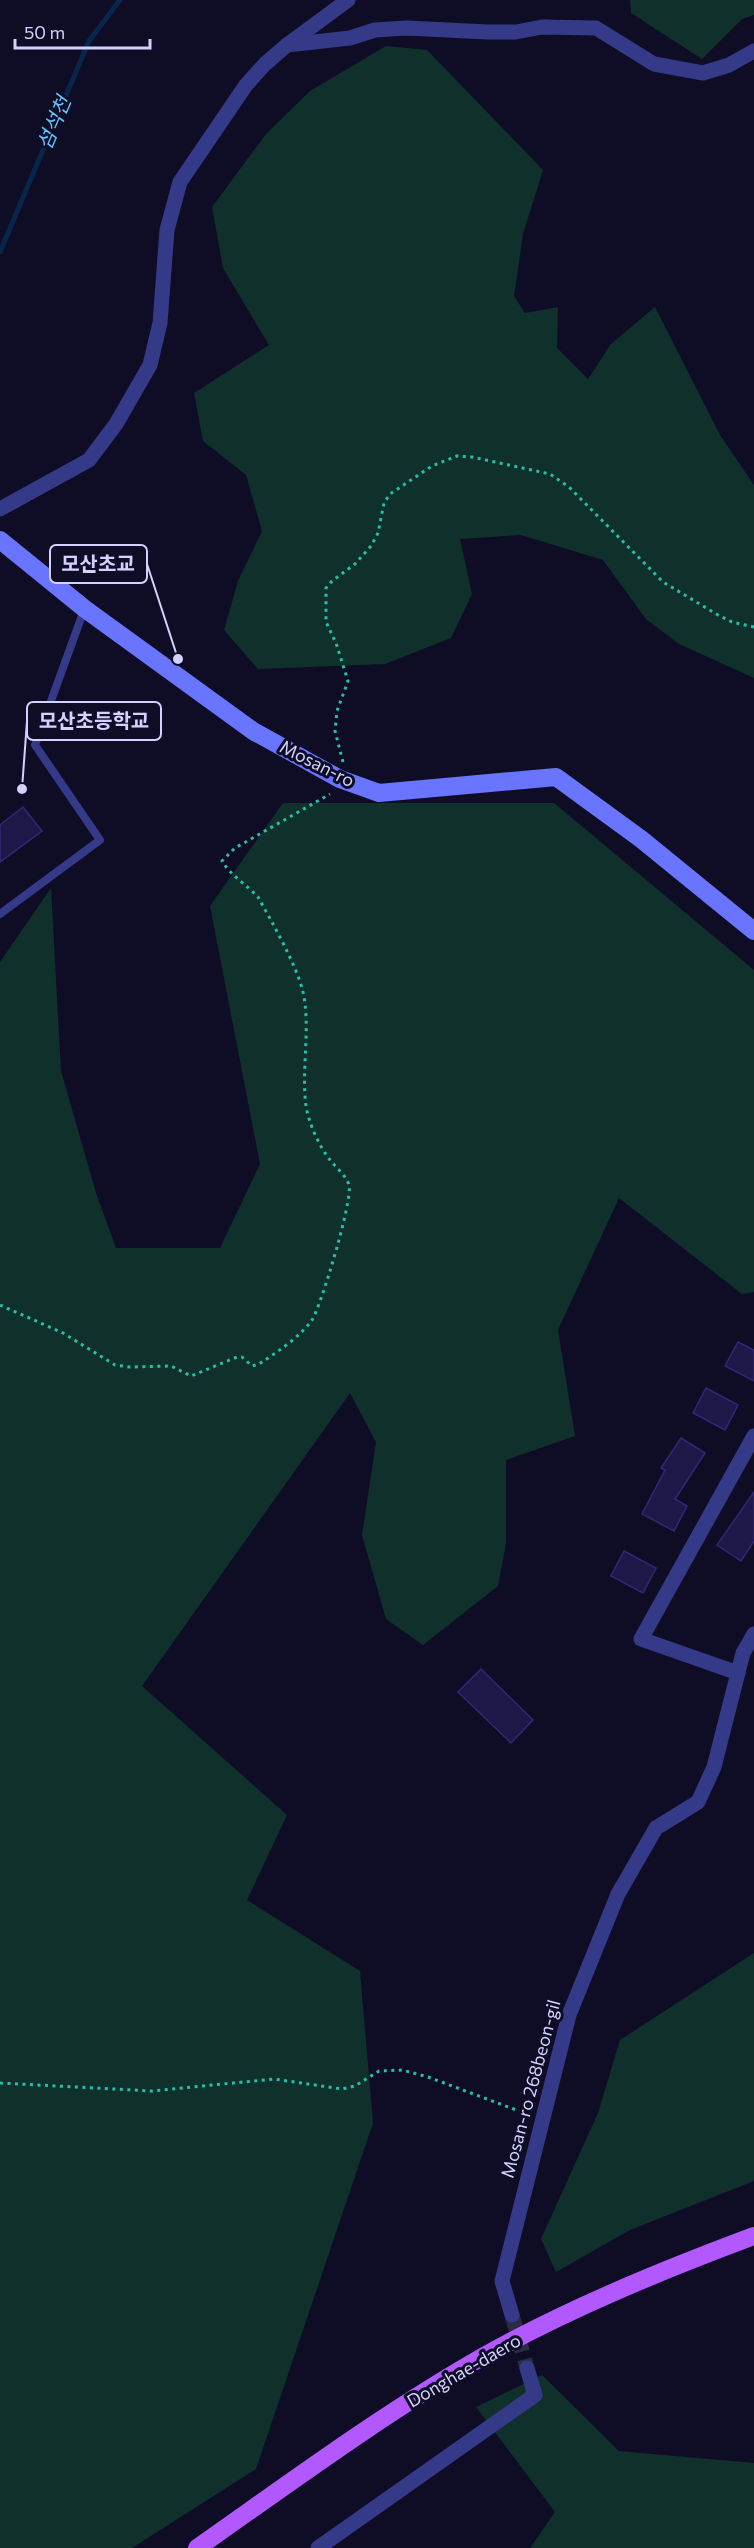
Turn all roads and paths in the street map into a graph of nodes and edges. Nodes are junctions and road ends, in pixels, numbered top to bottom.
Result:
1 (348, 0) edge
2 (287, 45) junction
3 (754, 51) edge
4 (0, 509) edge
5 (0, 540) edge
6 (85, 609) junction
7 (754, 627) edge
8 (340, 779) junction
9 (0, 914) edge
10 (754, 931) edge
11 (0, 1305) edge
12 (754, 1436) edge
13 (754, 1634) edge
14 (738, 1673) junction
15 (0, 2083) edge
16 (541, 2119) junction
17 (754, 2236) edge
18 (512, 2315) tunnel mouth
19 (527, 2368) tunnel mouth
20 (197, 2548) edge
21 (318, 2548) edge

1 - 2 street
2 - 3 street
2 - 4 street
5 - 6 street, Mosan-ro
6 - 8 street, Mosan-ro
6 - 9 lane
7 - 8 path
8 - 10 street, Mosan-ro
8 - 11 path
12 - 14 street
13 - 14 street, Mosan-ro 268beon-gil
14 - 16 street, Mosan-ro 268beon-gil
15 - 16 path
16 - 18 street, Mosan-ro 268beon-gil
17 - 20 main road, Donghae-daero
19 - 21 street

